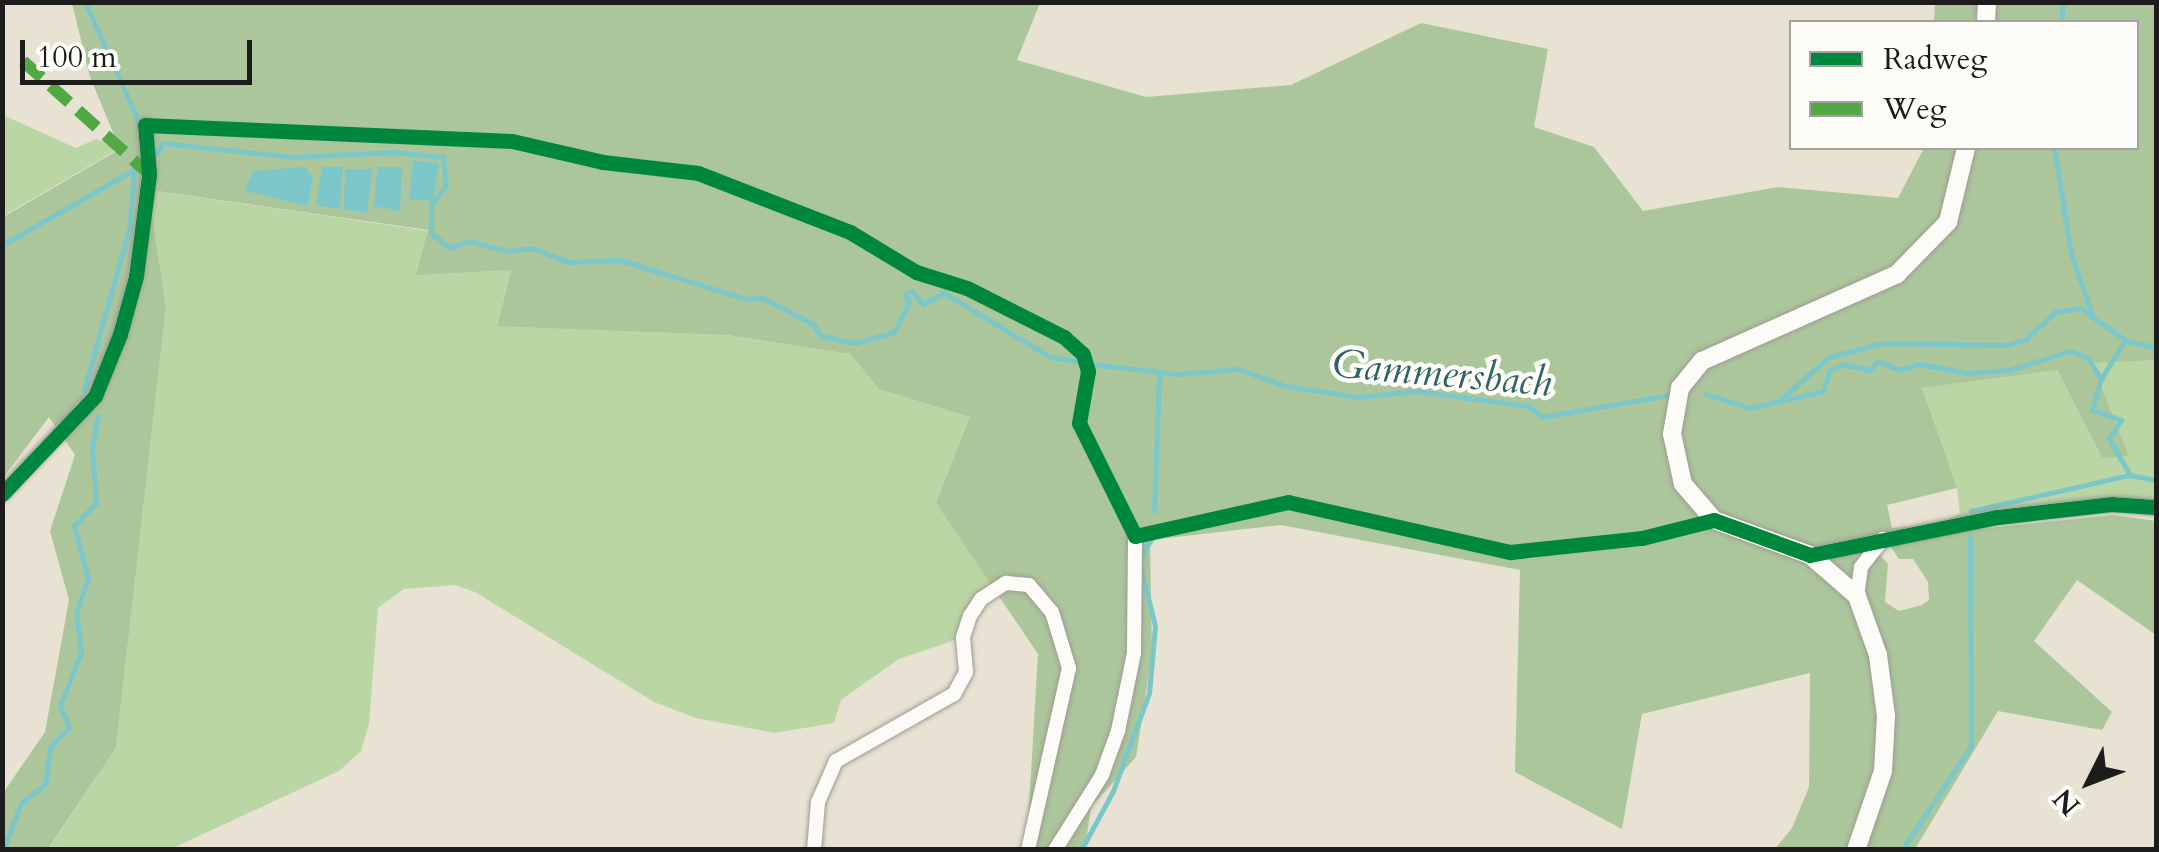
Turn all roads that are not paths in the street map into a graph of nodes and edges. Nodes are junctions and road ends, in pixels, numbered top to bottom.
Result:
1 (145, 124) dead end
2 (1966, 150) edge
3 (2, 494) edge
4 (2156, 507) edge
5 (1135, 536) dead end
6 (1884, 539) junction
7 (1810, 555) junction
8 (1858, 596) junction
9 (814, 850) edge
10 (1028, 850) edge
11 (1055, 850) edge
12 (1856, 850) edge

1 - 3 street
2 - 7 street
4 - 6 street
5 - 11 street
6 - 7 street
6 - 8 street
7 - 8 street
8 - 12 street
9 - 10 street

